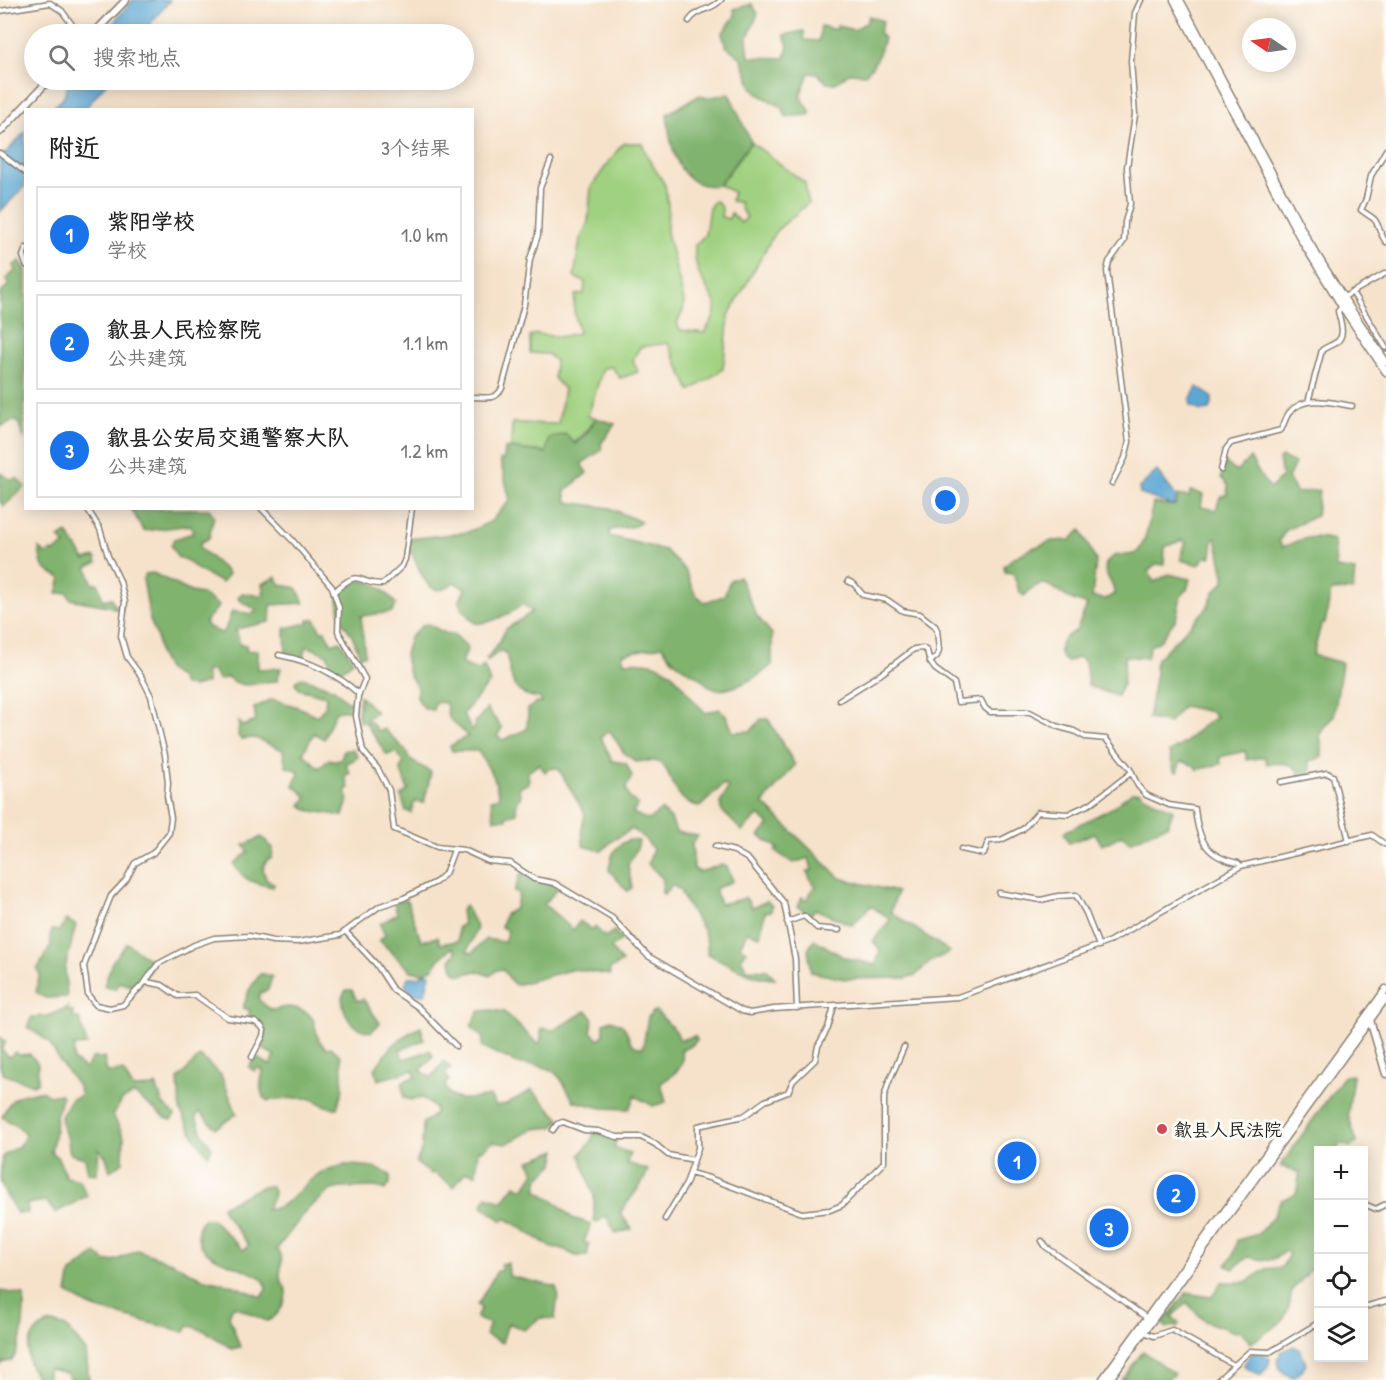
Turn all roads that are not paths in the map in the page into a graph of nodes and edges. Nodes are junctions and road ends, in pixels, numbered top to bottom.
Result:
1 (126, 0) edge
2 (721, 0) edge
3 (1141, 0) edge
4 (1174, 0) edge
5 (1180, 0) edge
6 (0, 11) edge
7 (688, 21) dead end
8 (72, 24) edge
9 (103, 24) edge
10 (40, 90) edge
11 (0, 132) edge
12 (1386, 150) edge
13 (0, 153) edge
14 (551, 160) dead end
15 (24, 171) edge
16 (1386, 242) edge
17 (1386, 273) edge
18 (1352, 292) junction
19 (1343, 298) junction
20 (1342, 307) junction
21 (1386, 348) edge
22 (1386, 362) edge
23 (1386, 372) edge
24 (474, 397) edge
25 (1308, 402) junction
26 (1352, 406) dead end
27 (1221, 470) dead end
28 (1112, 483) dead end
29 (88, 510) edge
30 (263, 510) edge
31 (412, 510) edge
32 (848, 581) dead end
33 (334, 592) junction
34 (279, 655) dead end
35 (930, 662) junction
36 (359, 694) junction
37 (839, 700) dead end
38 (1132, 772) junction
39 (1281, 782) dead end
40 (1349, 841) junction
41 (1386, 845) edge
42 (715, 846) dead end
43 (454, 849) junction
44 (961, 849) dead end
45 (1241, 866) junction
46 (999, 893) dead end
47 (787, 922) junction
48 (839, 930) dead end
49 (346, 932) junction
50 (1099, 946) junction
51 (145, 982) junction
52 (1386, 989) edge
53 (1386, 998) edge
54 (834, 1006) junction
55 (797, 1008) junction
56 (1370, 1020) junction
57 (456, 1046) dead end
58 (904, 1047) dead end
59 (252, 1057) dead end
60 (1386, 1074) edge
61 (553, 1130) dead end
62 (694, 1160) junction
63 (690, 1173) junction
64 (1386, 1204) edge
65 (1368, 1206) edge
66 (665, 1219) dead end
67 (1042, 1241) dead end
68 (1386, 1301) edge
69 (1368, 1306) edge
70 (1147, 1318) junction
71 (1314, 1325) edge
72 (1144, 1332) junction
73 (1234, 1365) junction
74 (1102, 1380) edge
75 (1109, 1380) edge
76 (1218, 1380) edge

1 - 9 main road
2 - 7 street
3 - 28 street
4 - 20 main road
5 - 19 main road
6 - 8 street
10 - 11 main road
12 - 16 street
13 - 15 street
14 - 24 street
17 - 18 street
18 - 19 street
18 - 21 street
19 - 22 main road
20 - 23 main road
20 - 25 street
25 - 26 street
25 - 27 street
29 - 51 street
30 - 33 street
31 - 33 street
32 - 35 street
33 - 36 street
34 - 36 street
35 - 37 street
35 - 38 street
36 - 43 street
38 - 44 street
38 - 45 street
39 - 40 street
40 - 41 street
40 - 45 street
42 - 47 street
43 - 49 street
43 - 55 street
45 - 50 street
46 - 50 street
47 - 48 street
47 - 55 street
49 - 51 street
49 - 57 street
50 - 54 street
51 - 59 street
52 - 70 main road
53 - 56 main road
54 - 55 street
54 - 62 street
56 - 60 main road
56 - 72 main road
58 - 63 street
61 - 62 street
62 - 63 street
63 - 66 street
64 - 65 street
67 - 70 street
68 - 69 street
70 - 74 main road
71 - 73 street
72 - 73 street
72 - 75 main road
73 - 76 street

